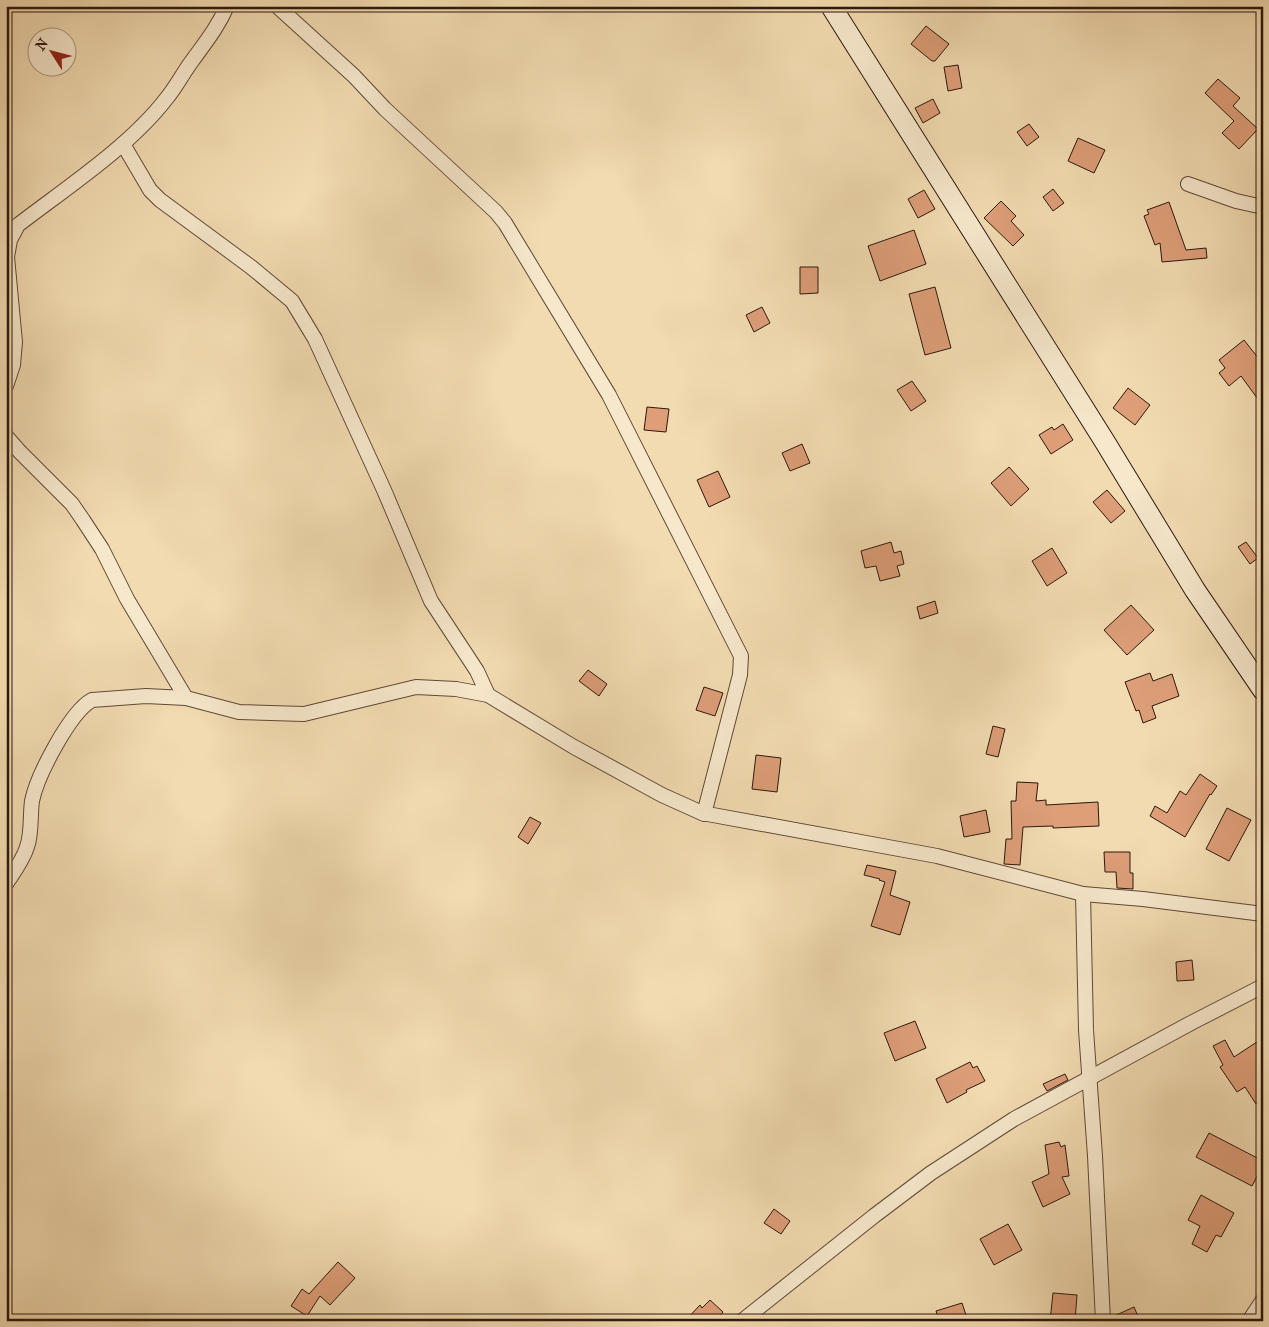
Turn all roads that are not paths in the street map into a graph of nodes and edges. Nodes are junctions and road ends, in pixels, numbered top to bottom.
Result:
1 (227, 6) edge
2 (277, 6) edge
3 (831, 6) edge
4 (123, 144) junction
5 (1188, 184) dead end
6 (1263, 207) edge
7 (6, 386) edge
8 (6, 436) edge
9 (1263, 690) edge
10 (488, 695) junction
11 (186, 698) junction
12 (704, 814) junction
13 (6, 884) edge
14 (1083, 894) junction
15 (1263, 914) edge
16 (1263, 986) edge
17 (1090, 1078) junction
18 (1263, 1300) edge
19 (742, 1321) edge
20 (1103, 1321) edge
21 (1249, 1321) edge

1 - 4 street
2 - 12 street
3 - 9 street
4 - 7 street
4 - 10 street
5 - 6 street
8 - 11 street
10 - 11 street
10 - 12 street
11 - 13 street
12 - 14 street
14 - 15 street
14 - 17 street
16 - 17 street
17 - 19 street
17 - 20 street
18 - 21 street

